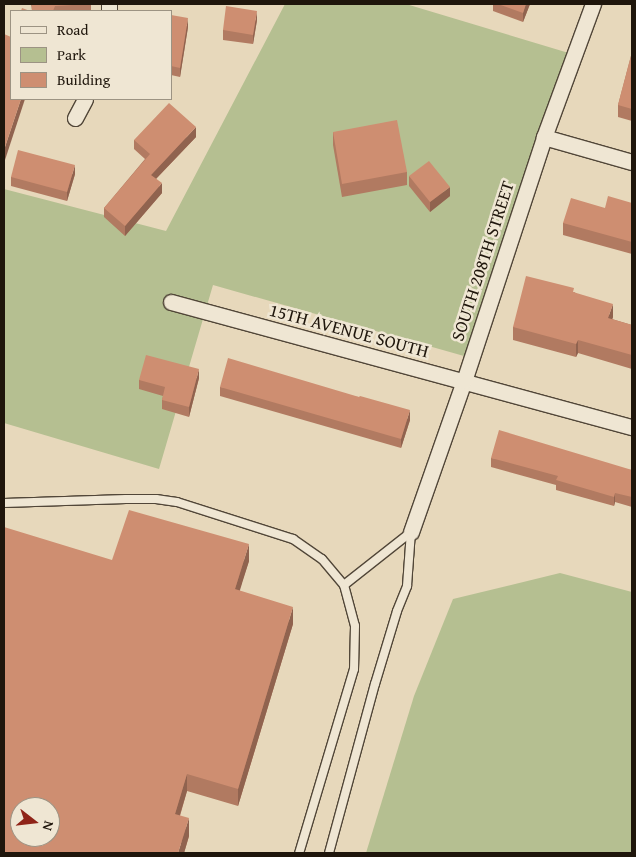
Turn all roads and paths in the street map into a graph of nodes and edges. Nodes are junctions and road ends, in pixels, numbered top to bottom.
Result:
1 (593, 4) edge
2 (84, 100) edge
3 (75, 118) dead end
4 (544, 137) junction
5 (632, 162) edge
6 (171, 302) dead end
7 (464, 381) junction
8 (632, 428) edge
9 (4, 503) edge
10 (411, 532) junction
11 (344, 585) junction
12 (299, 853) edge
13 (329, 853) edge

1 - 4 street, SOUTH 208TH STREET
2 - 3 street
4 - 5 street
4 - 7 street, SOUTH 208TH STREET
6 - 7 street, 15TH AVENUE SOUTH
7 - 8 street, 15TH AVENUE SOUTH
7 - 10 street, SOUTH 208TH STREET
9 - 11 lane
10 - 11 lane
10 - 13 lane
11 - 12 lane

